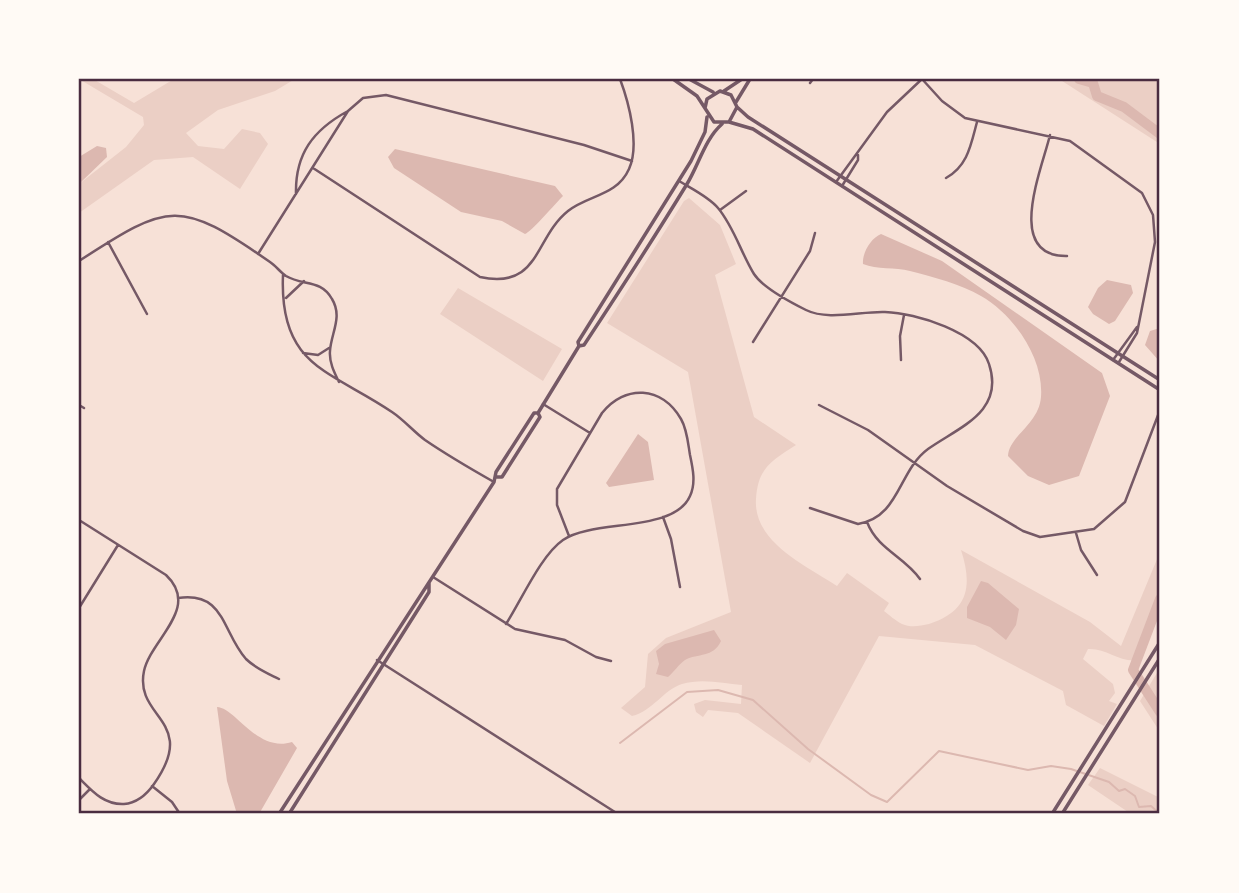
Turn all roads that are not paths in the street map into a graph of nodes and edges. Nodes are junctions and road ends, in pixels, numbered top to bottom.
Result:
1 (620, 79) edge
2 (673, 79) edge
3 (689, 79) edge
4 (742, 79) edge
5 (750, 79) edge
6 (922, 79) edge
7 (715, 92) junction
8 (724, 92) junction
9 (737, 105) junction
10 (705, 108) junction
11 (348, 111) junction
12 (707, 117) junction
13 (729, 122) junction
14 (977, 122) junction
15 (722, 124) junction
16 (1050, 135) junction
17 (858, 155) junction
18 (632, 161) junction
19 (313, 168) junction
20 (840, 175) junction
21 (946, 178) dead end
22 (846, 179) junction
23 (680, 181) junction
24 (836, 182) junction
25 (686, 185) junction
26 (842, 186) junction
27 (746, 191) dead end
28 (296, 194) junction
29 (720, 210) junction
30 (815, 233) dead end
31 (108, 242) junction
32 (258, 254) junction
33 (1067, 256) dead end
34 (79, 261) edge
35 (283, 275) junction
36 (304, 281) junction
37 (783, 296) junction
38 (286, 299) junction
39 (147, 314) dead end
40 (904, 315) junction
41 (1136, 327) junction
42 (753, 342) dead end
43 (331, 345) junction
44 (579, 346) junction
45 (1117, 352) junction
46 (303, 353) junction
47 (1123, 356) junction
48 (901, 360) dead end
49 (1113, 360) junction
50 (1118, 364) junction
51 (1160, 380) edge
52 (339, 382) junction
53 (1160, 390) edge
54 (543, 404) junction
55 (79, 405) edge
56 (820, 405) dead end
57 (84, 408) dead end
58 (1160, 410) edge
59 (590, 433) junction
60 (915, 465) junction
61 (494, 482) junction
62 (810, 508) dead end
63 (663, 517) junction
64 (79, 520) edge
65 (867, 523) junction
66 (1076, 533) junction
67 (569, 536) junction
68 (118, 545) junction
69 (1097, 575) dead end
70 (433, 577) junction
71 (920, 579) dead end
72 (429, 583) junction
73 (680, 587) dead end
74 (178, 598) junction
75 (79, 608) edge
76 (506, 624) junction
77 (1160, 642) edge
78 (1160, 658) edge
79 (377, 660) junction
80 (611, 661) dead end
81 (384, 664) junction
82 (279, 679) dead end
83 (79, 778) edge
84 (152, 786) junction
85 (90, 789) junction
86 (79, 800) edge
87 (180, 814) edge
88 (279, 814) edge
89 (289, 814) edge
90 (618, 814) edge
91 (1052, 814) edge
92 (1062, 814) edge

1 - 18 street
2 - 10 street
3 - 7 street
4 - 8 street
5 - 9 street
6 - 14 street
6 - 17 street
7 - 8 street
7 - 10 street
8 - 9 street
9 - 13 street
9 - 20 street
10 - 12 street
11 - 18 street
11 - 19 street
11 - 28 street
12 - 15 street
12 - 23 street
13 - 15 street
13 - 24 street
14 - 16 street
14 - 21 street
15 - 25 street
16 - 33 street
16 - 41 street
17 - 20 street
17 - 22 street
18 - 19 street
19 - 28 street
20 - 22 street
20 - 24 street
22 - 26 street
22 - 45 street
23 - 25 street
23 - 44 street
24 - 26 street
25 - 29 street
25 - 44 street
26 - 49 street
27 - 29 street
28 - 32 street
29 - 37 street
30 - 37 street
31 - 32 street
31 - 34 street
31 - 39 street
32 - 35 street
35 - 36 street
35 - 38 street
36 - 38 street
36 - 43 street
37 - 40 street
37 - 42 street
38 - 46 street
40 - 48 street
40 - 60 street
41 - 45 street
41 - 47 street
43 - 46 street
43 - 52 street
44 - 54 street
45 - 47 street
45 - 49 street
46 - 52 street
47 - 50 street
47 - 51 street
49 - 50 street
50 - 53 street
52 - 61 street
54 - 59 street
54 - 61 street
55 - 57 street
56 - 60 street
58 - 66 street
59 - 63 street
59 - 67 street
60 - 65 street
60 - 66 street
61 - 70 street
62 - 65 street
63 - 67 street
63 - 73 street
64 - 68 street
65 - 71 street
66 - 69 street
67 - 76 street
68 - 74 street
68 - 75 street
70 - 72 street
70 - 76 street
72 - 79 street
72 - 81 street
74 - 82 street
74 - 84 street
76 - 80 street
77 - 91 street
78 - 92 street
79 - 81 street
79 - 88 street
81 - 89 street
81 - 90 street
83 - 85 street
84 - 85 street
84 - 87 street
85 - 86 street

